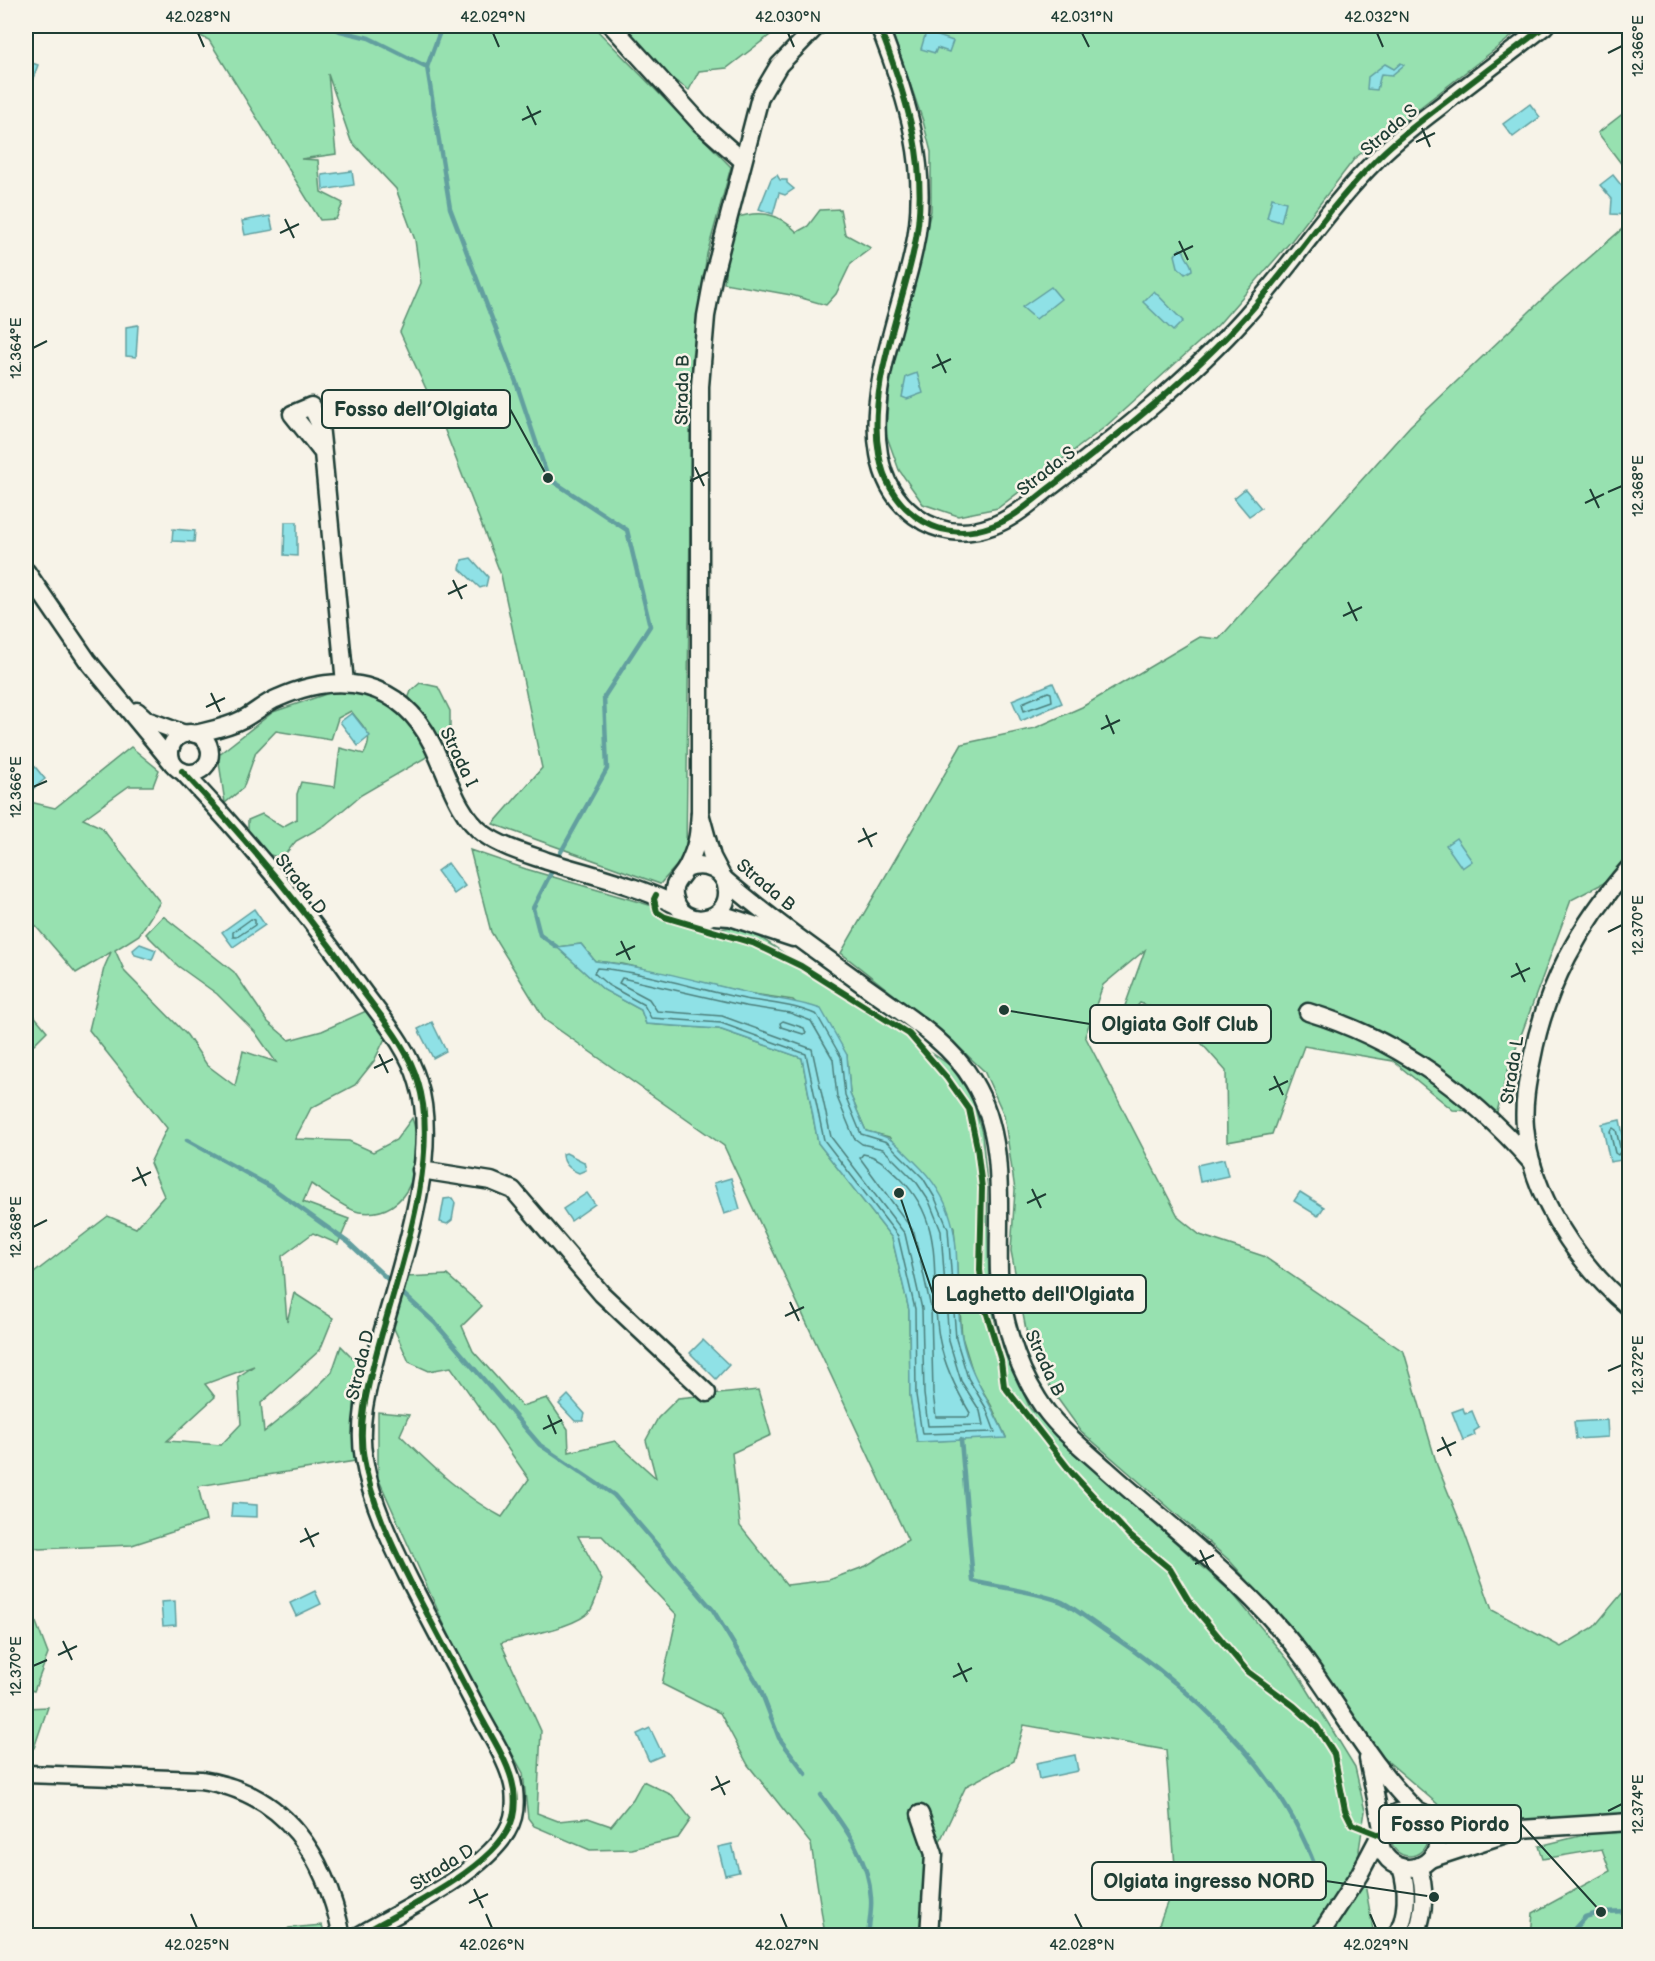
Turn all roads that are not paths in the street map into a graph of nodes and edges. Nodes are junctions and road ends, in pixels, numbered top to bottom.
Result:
1 (612, 26) edge
2 (817, 26) edge
3 (879, 26) edge
4 (1545, 26) edge
5 (742, 160) junction
6 (323, 453) dead end
7 (26, 570) edge
8 (107, 684) junction
9 (345, 684) junction
10 (243, 719) junction
11 (190, 734) junction
12 (208, 762) junction
13 (178, 767) junction
14 (700, 813) junction
15 (226, 818) junction
16 (1629, 867) edge
17 (683, 872) junction
18 (723, 878) junction
19 (639, 888) junction
20 (676, 905) junction
21 (714, 916) junction
22 (807, 944) junction
23 (1308, 1012) dead end
24 (1534, 1166) junction
25 (422, 1170) junction
26 (1629, 1308) edge
27 (707, 1393) dead end
28 (1366, 1753) junction
29 (26, 1774) edge
30 (1420, 1813) junction
31 (920, 1814) dead end
32 (1629, 1822) edge
33 (1521, 1829) junction
34 (1381, 1832) junction
35 (1410, 1863) junction
36 (1359, 1875) junction
37 (1400, 1933) edge
38 (1419, 1933) edge
39 (342, 1935) edge
40 (358, 1935) edge
41 (929, 1935) edge
42 (1319, 1935) edge

1 - 5 street
2 - 5 street, Strada B
3 - 4 street, Strada S
5 - 14 street, Strada B
6 - 9 street
7 - 8 street, Strada D
8 - 11 street, Strada D
8 - 13 street, Strada D
9 - 10 street, Strada I
9 - 19 street, Strada I
10 - 11 street, Strada I
10 - 12 street, Strada I
11 - 12 street
11 - 13 street
12 - 13 street
12 - 15 street, Strada D
13 - 15 street, Strada D
14 - 17 street, Strada B
14 - 18 street, Strada B
15 - 25 street, Strada D
16 - 24 street, Strada L
17 - 18 street
17 - 19 street, Strada I
17 - 20 street
18 - 21 street
18 - 22 street, Strada B
19 - 20 street, Strada I
20 - 21 street
21 - 22 street, Strada B
22 - 28 street, Strada B
23 - 24 street
24 - 26 street, Strada L
25 - 27 street
25 - 40 street, Strada D
28 - 30 street, Strada B
28 - 34 street, Strada B
29 - 39 street
30 - 33 street
30 - 34 street
30 - 35 street
31 - 41 street
32 - 33 street
33 - 35 street
34 - 35 street
34 - 36 street
35 - 36 street
35 - 37 street
35 - 38 street
36 - 42 street

